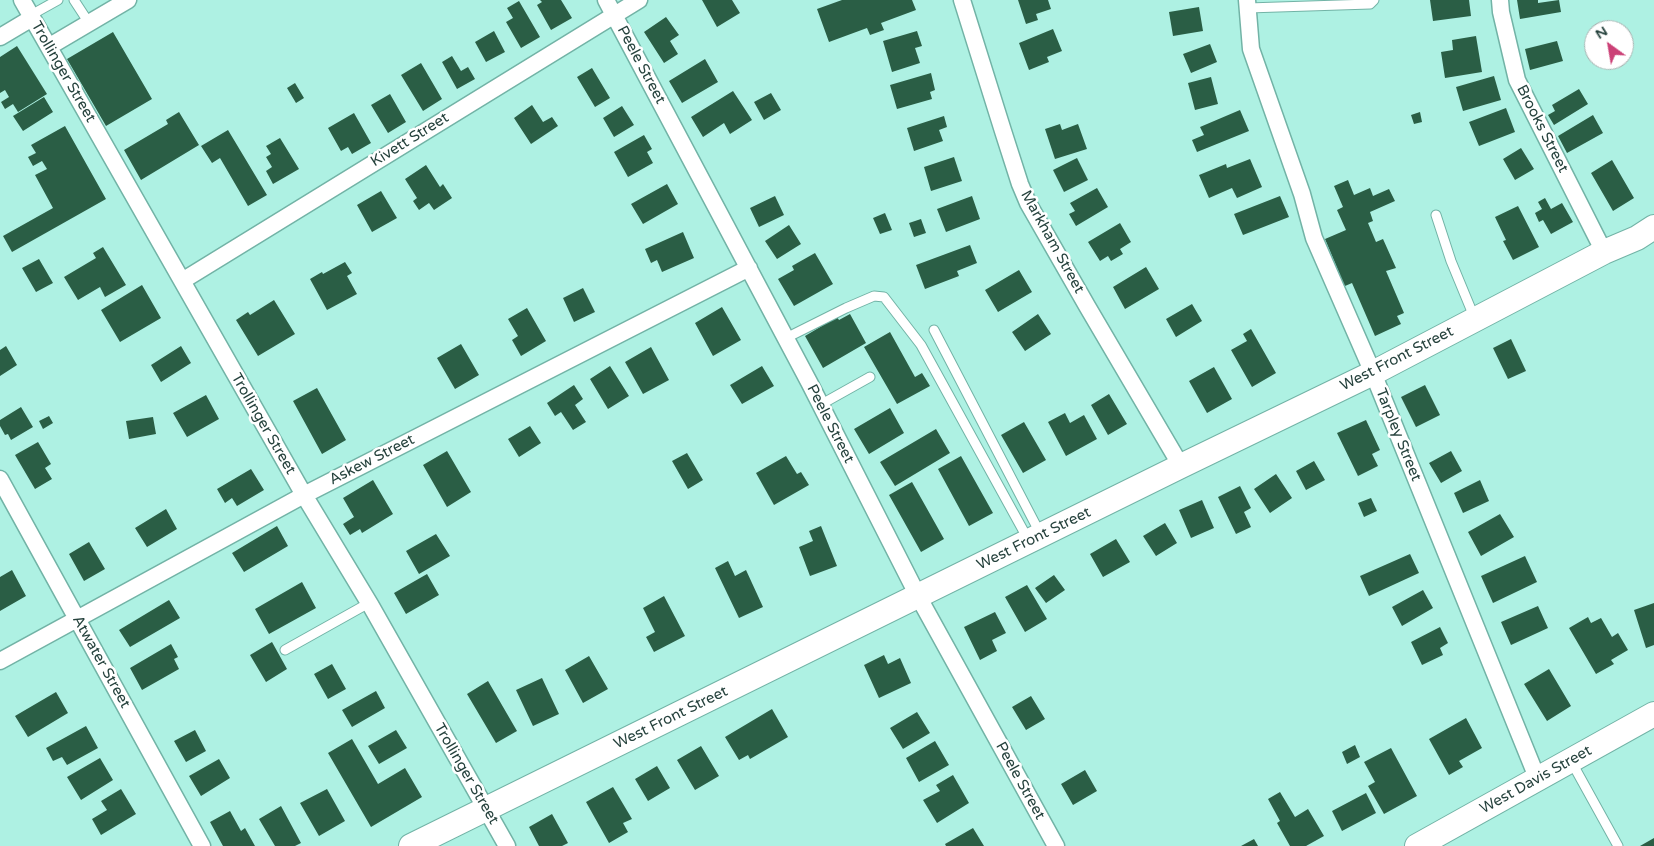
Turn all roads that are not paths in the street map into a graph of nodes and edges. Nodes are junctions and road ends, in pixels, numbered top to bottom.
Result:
1 (22, 0) edge
2 (58, 0) edge
3 (74, 0) edge
4 (128, 0) edge
5 (606, 0) edge
6 (639, 0) edge
7 (962, 0) edge
8 (1374, 0) edge
9 (1500, 0) edge
10 (1247, 4) edge
11 (615, 15) junction
12 (31, 17) junction
13 (89, 23) junction
14 (0, 37) edge
15 (50, 46) junction
16 (1436, 215) dead end
17 (1654, 227) edge
18 (1604, 252) junction
19 (749, 268) junction
20 (182, 281) junction
21 (1475, 320) junction
22 (934, 330) dead end
23 (786, 338) junction
24 (1373, 373) junction
25 (870, 377) dead end
26 (820, 405) junction
27 (1181, 466) junction
28 (0, 479) edge
29 (304, 495) junction
30 (1035, 538) junction
31 (918, 596) junction
32 (369, 604) junction
33 (77, 619) junction
34 (285, 650) dead end
35 (0, 661) edge
36 (1654, 714) edge
37 (1570, 761) junction
38 (1538, 780) junction
39 (486, 809) junction
40 (202, 846) edge
41 (411, 846) edge
42 (507, 846) edge
43 (1056, 846) edge
44 (1417, 846) edge
45 (1618, 846) edge

1 - 12 street, Trollinger Street
2 - 12 lane
3 - 13 lane
4 - 13 street
5 - 11 street, Peele Street
6 - 11 street, Kivett Street
7 - 27 street, Markham Street
8 - 10 lane
9 - 18 street, Brooks Street
10 - 24 street, Tarpley Street
11 - 19 street, Peele Street
11 - 20 street, Kivett Street
12 - 14 street
12 - 15 street, Trollinger Street
13 - 15 street
15 - 20 street, Trollinger Street
16 - 21 lane
17 - 18 street, West Front Street
18 - 21 street, West Front Street
19 - 23 street, Peele Street
19 - 29 street, Askew Street
20 - 29 street, Trollinger Street
21 - 24 street, West Front Street
22 - 30 lane
23 - 26 street, Peele Street
23 - 30 lane
24 - 27 street, West Front Street
24 - 38 street, Tarpley Street
25 - 26 lane
26 - 31 street, Peele Street
27 - 30 street, West Front Street
28 - 33 street, Atwater Street
29 - 32 street, Trollinger Street
29 - 33 street, Askew Street
30 - 31 street, West Front Street
31 - 39 street, West Front Street
31 - 43 street, Peele Street
32 - 34 lane
32 - 39 street, Trollinger Street
33 - 35 street, Askew Street
33 - 40 street, Atwater Street
36 - 37 street, West Davis Street
37 - 38 street, West Davis Street
37 - 45 lane
38 - 44 street, West Davis Street
39 - 41 street, West Front Street
39 - 42 street, Trollinger Street

